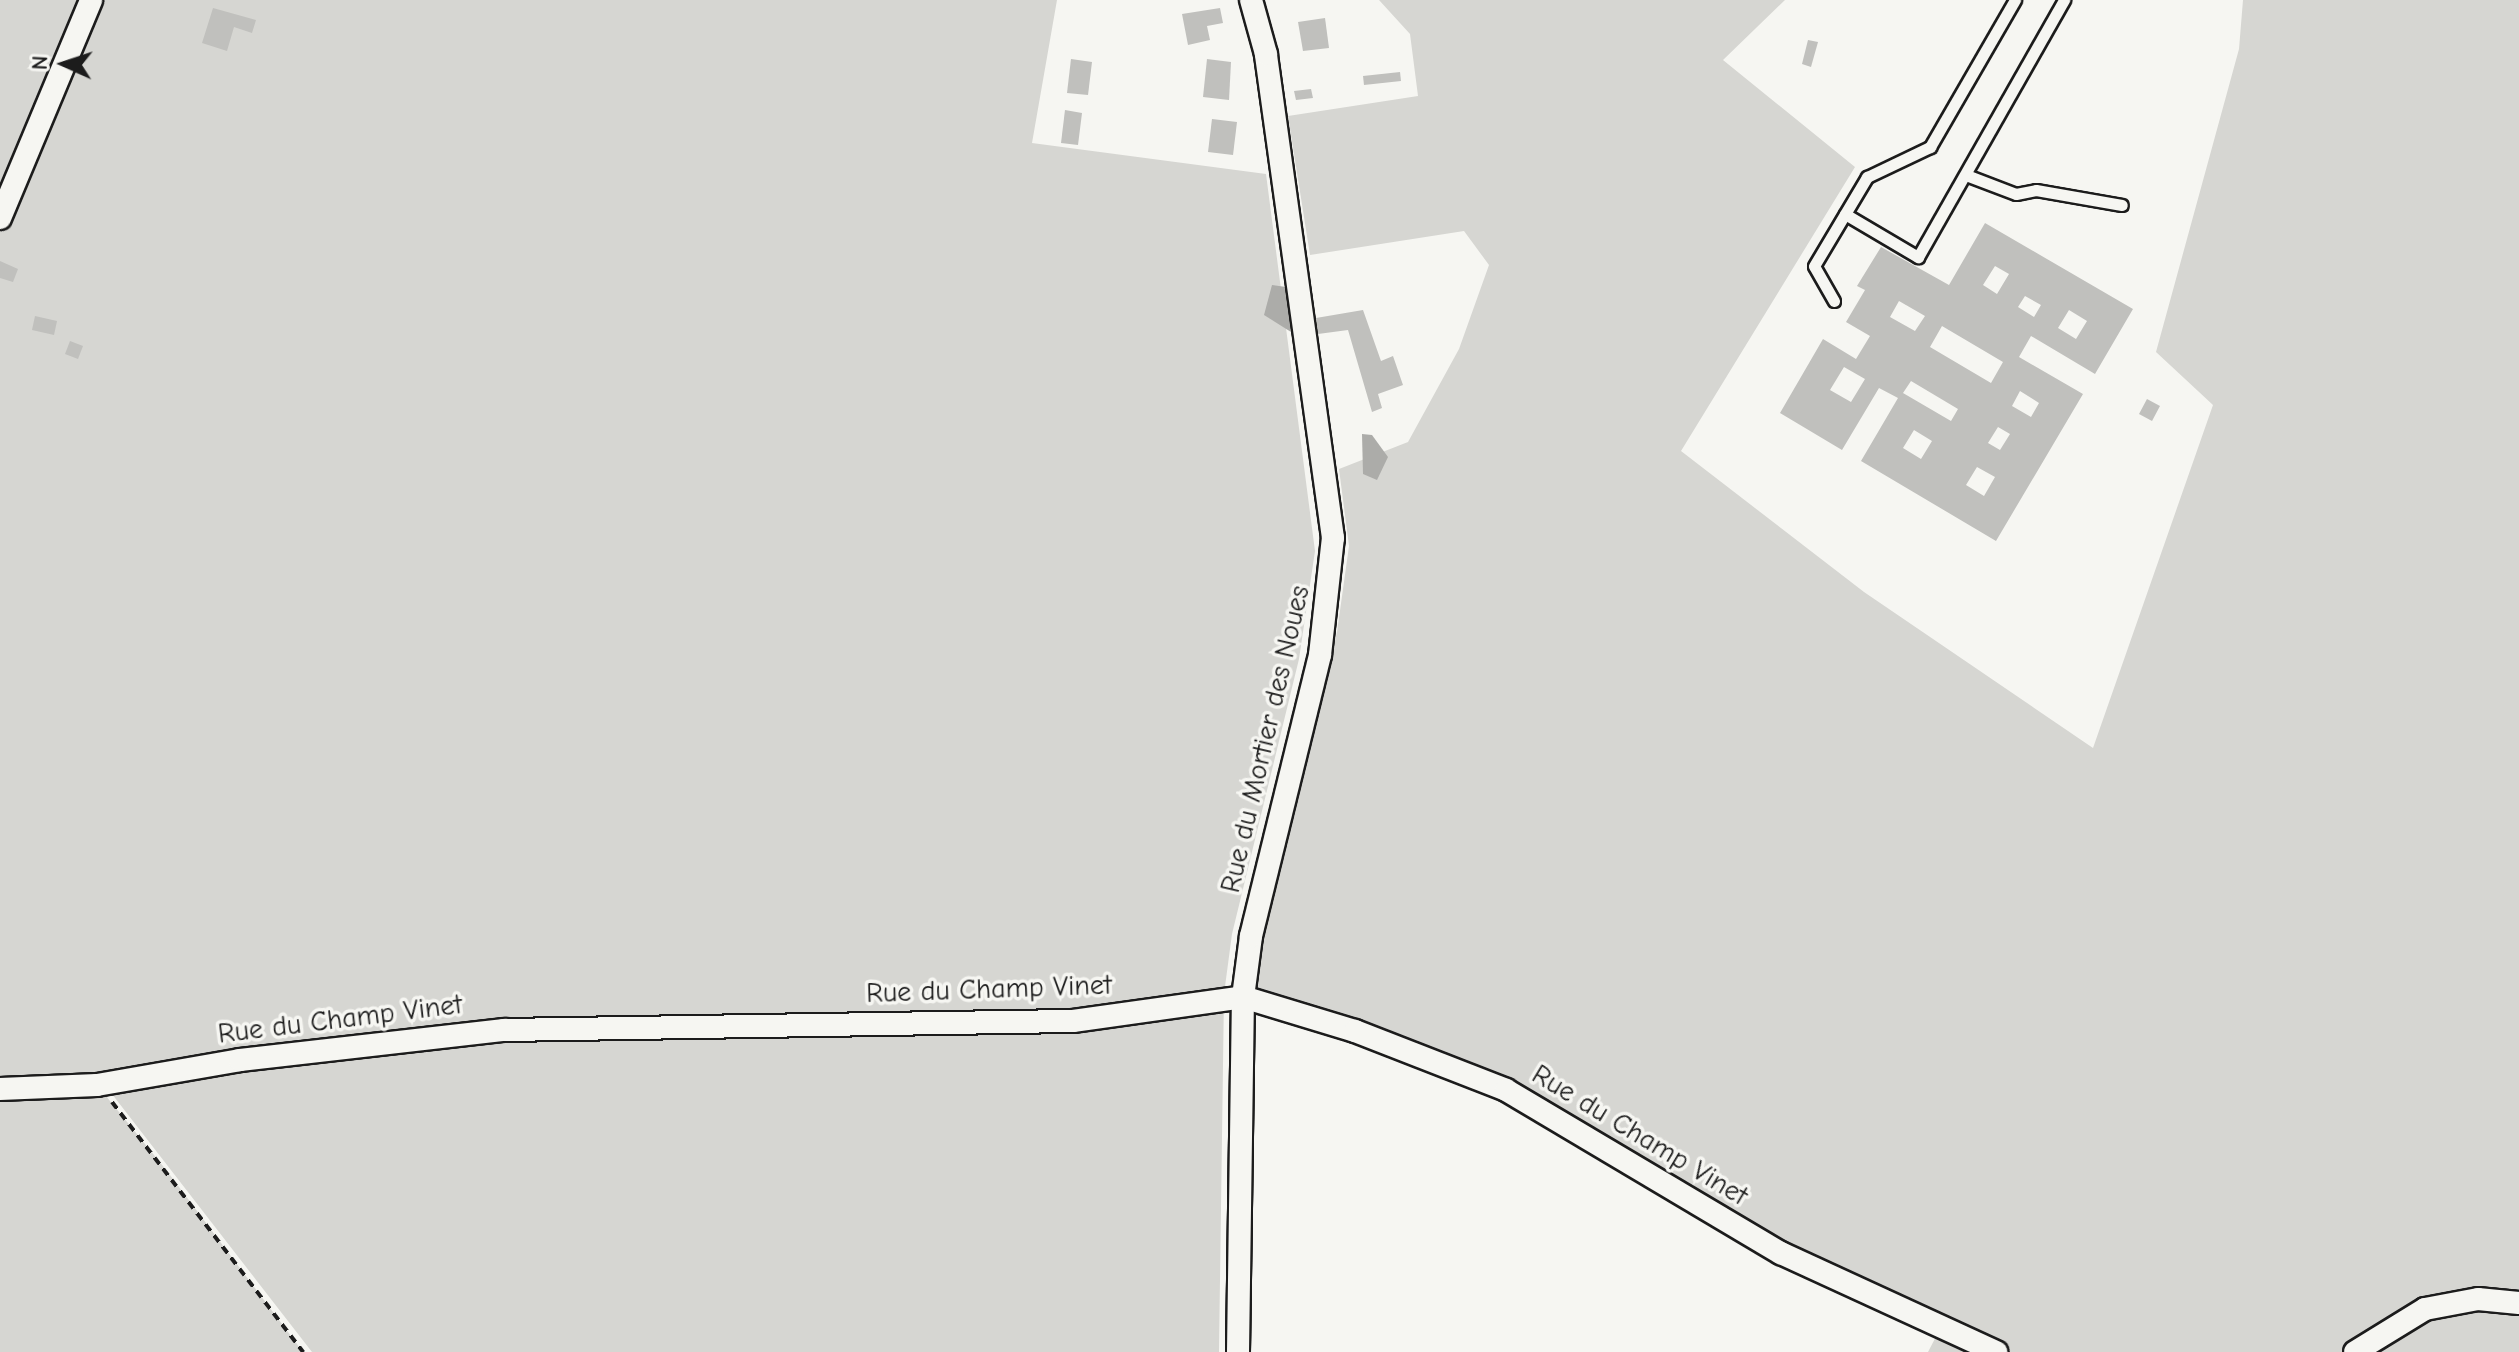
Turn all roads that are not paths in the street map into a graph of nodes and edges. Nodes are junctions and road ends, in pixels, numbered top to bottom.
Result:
1 (91, 0) edge
2 (1251, 0) edge
3 (2015, 0) edge
4 (2064, 0) edge
5 (1966, 175) junction
6 (2122, 205) dead end
7 (1845, 214) junction
8 (0, 218) edge
9 (1834, 301) dead end
10 (1243, 997) junction
11 (0, 1089) edge
12 (2519, 1303) edge
13 (1238, 1352) edge
14 (1996, 1352) edge
15 (2355, 1352) edge

1 - 8 street
2 - 10 street, Rue du Mortier des Noues
3 - 7 lane
4 - 5 lane
5 - 6 lane
5 - 7 lane
7 - 9 lane
10 - 11 street, Rue du Champ Vinet
10 - 13 street, Rue du Mortier des Noues
10 - 14 street, Rue du Champ Vinet
12 - 15 street

